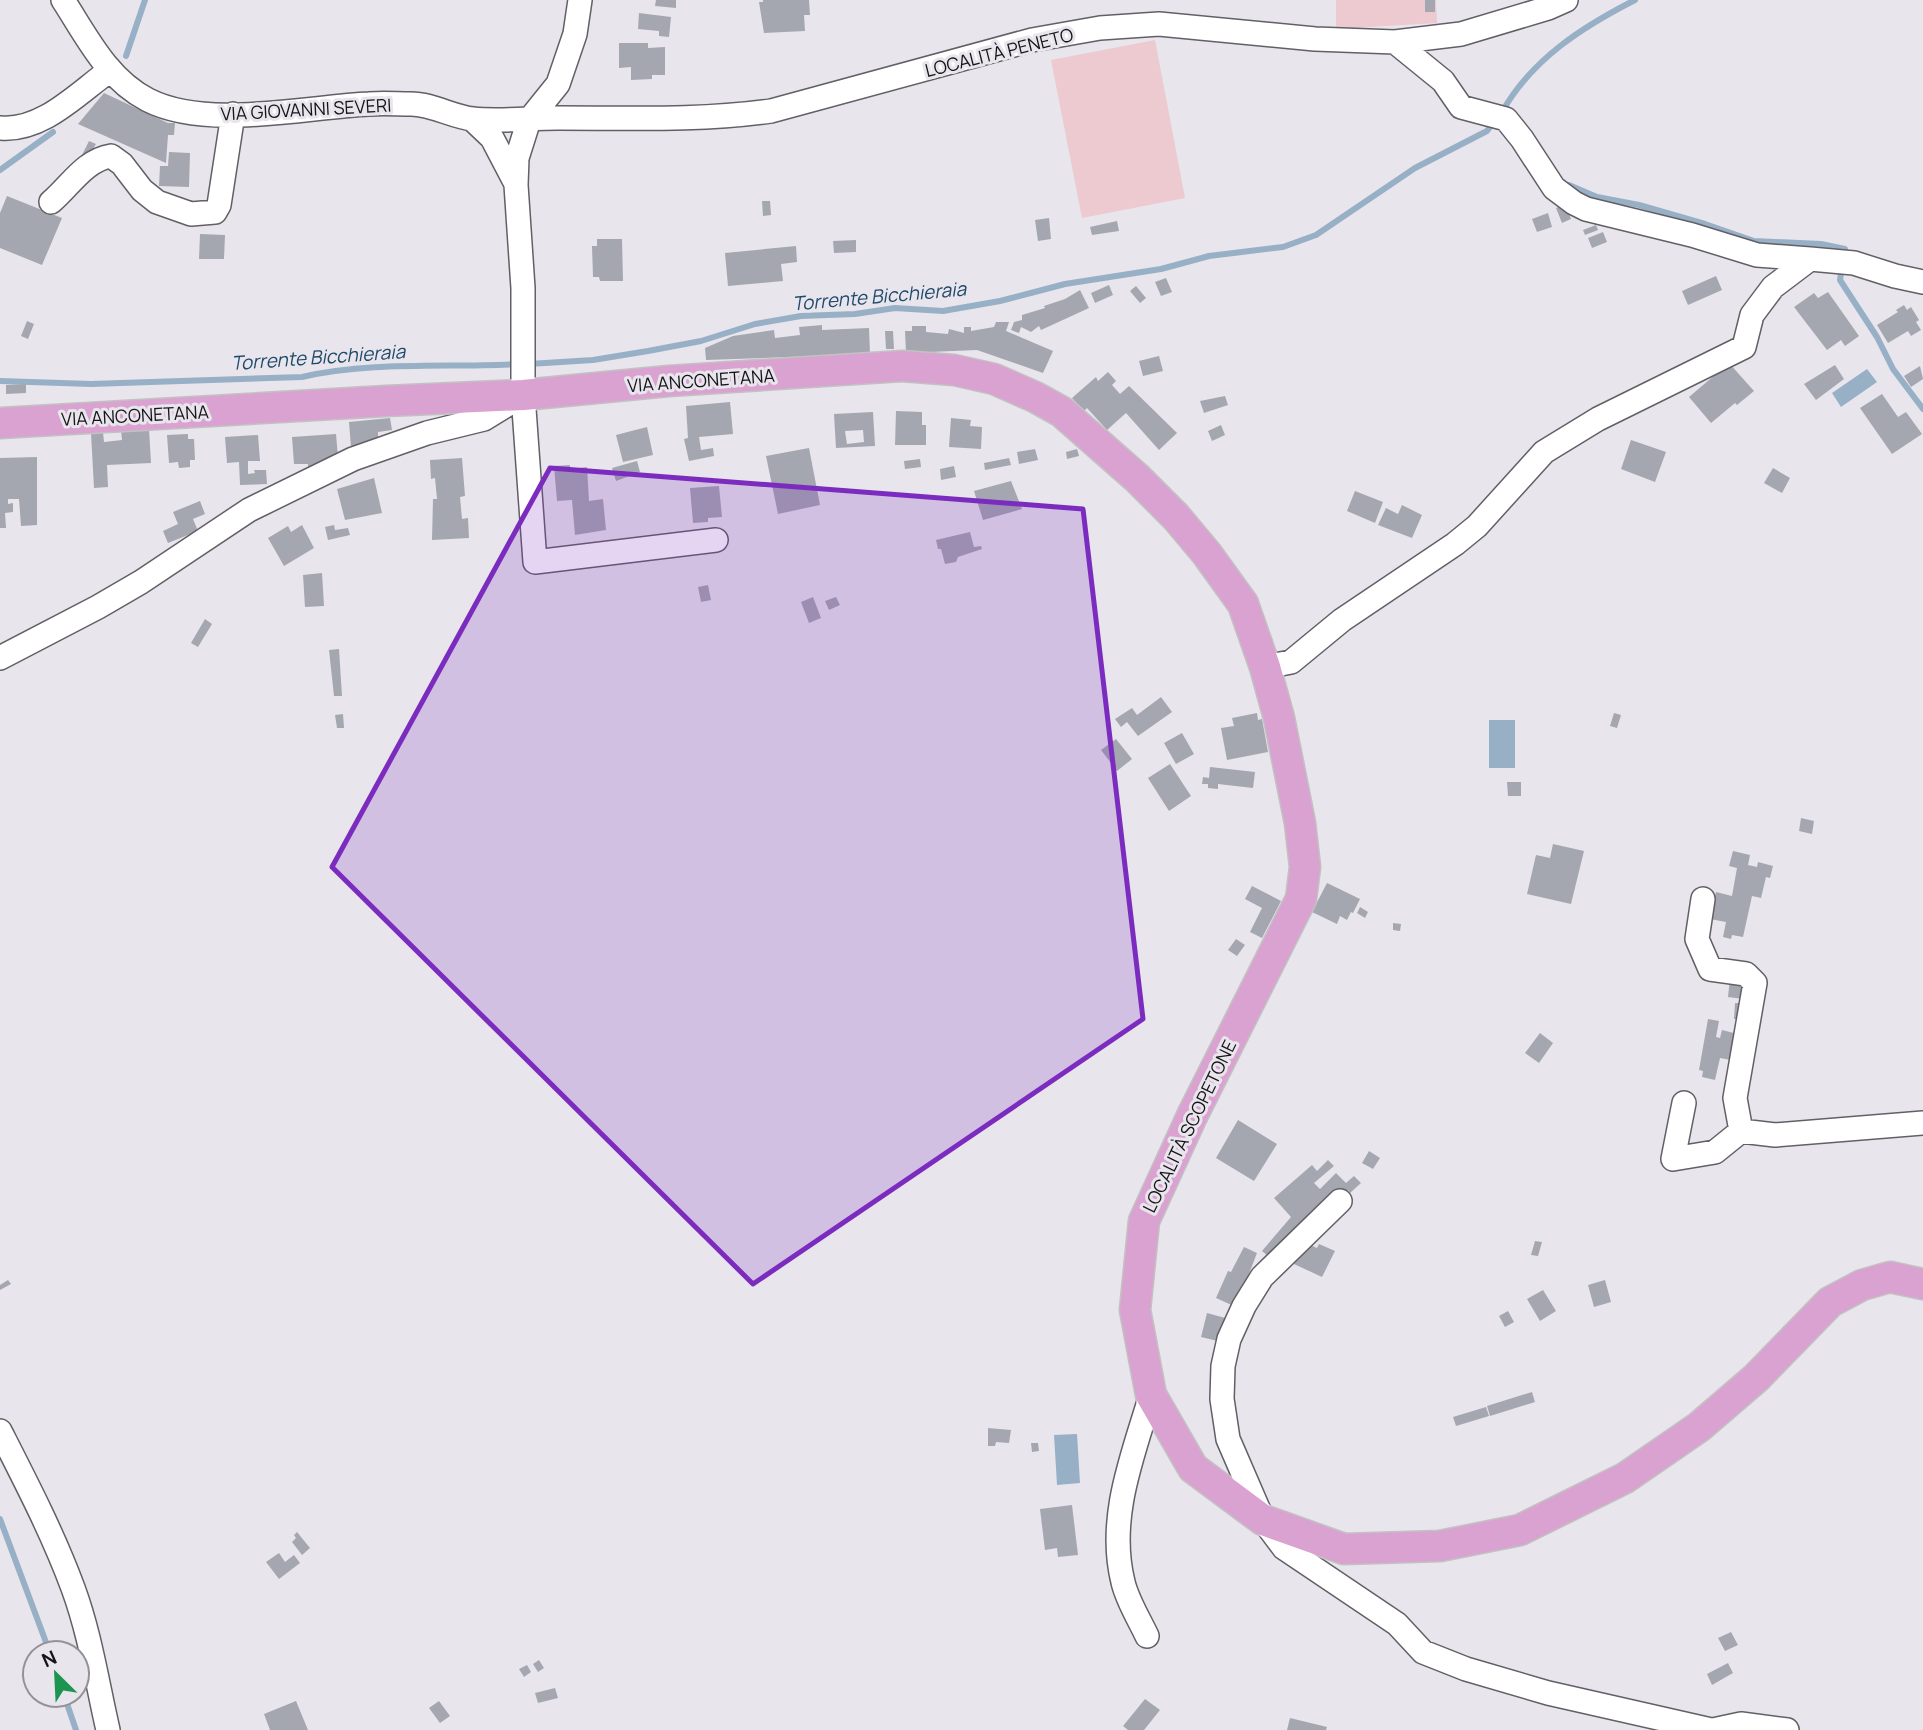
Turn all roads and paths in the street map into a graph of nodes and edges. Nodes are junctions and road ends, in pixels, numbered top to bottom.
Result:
1 (63, 0) edge
2 (580, 0) edge
3 (1566, 0) edge
4 (1395, 42) junction
5 (109, 71) junction
6 (233, 114) junction
7 (472, 119) junction
8 (529, 120) junction
9 (0, 128) edge
10 (516, 185) junction
11 (51, 202) dead end
12 (1810, 259) junction
13 (1923, 282) edge
14 (523, 386) junction
15 (0, 424) edge
16 (716, 540) dead end
17 (0, 658) edge
18 (1265, 667) junction
19 (1703, 899) dead end
20 (1684, 1103) dead end
21 (1923, 1123) edge
22 (1741, 1131) junction
23 (1340, 1201) dead end
24 (1923, 1284) edge
25 (1151, 1395) junction
26 (0, 1431) edge
27 (1263, 1520) junction
28 (1147, 1636) dead end
29 (108, 1730) edge
30 (1712, 1730) edge
31 (1787, 1730) edge

1 - 5 street, VIA GIOVANNI SEVERI
2 - 8 street
3 - 4 street, LOCALITÀ PENETO
4 - 8 street, LOCALITÀ PENETO
4 - 12 street
5 - 6 street, VIA GIOVANNI SEVERI
5 - 9 street
6 - 7 street, VIA GIOVANNI SEVERI
6 - 11 street
7 - 8 street, LOCALITÀ PENETO
7 - 10 street
8 - 10 street
10 - 14 street
12 - 13 street
12 - 18 street
14 - 15 main road, VIA ANCONETANA
14 - 16 street
14 - 17 street
14 - 18 main road, VIA ANCONETANA
18 - 25 main road, LOCALITÀ SCOPETONE
19 - 22 street
20 - 22 street
21 - 22 street
23 - 27 street
24 - 27 main road, LOCALITÀ SCOPETONE
25 - 27 main road, LOCALITÀ SCOPETONE
25 - 28 street
26 - 29 street
27 - 30 street
30 - 31 street

